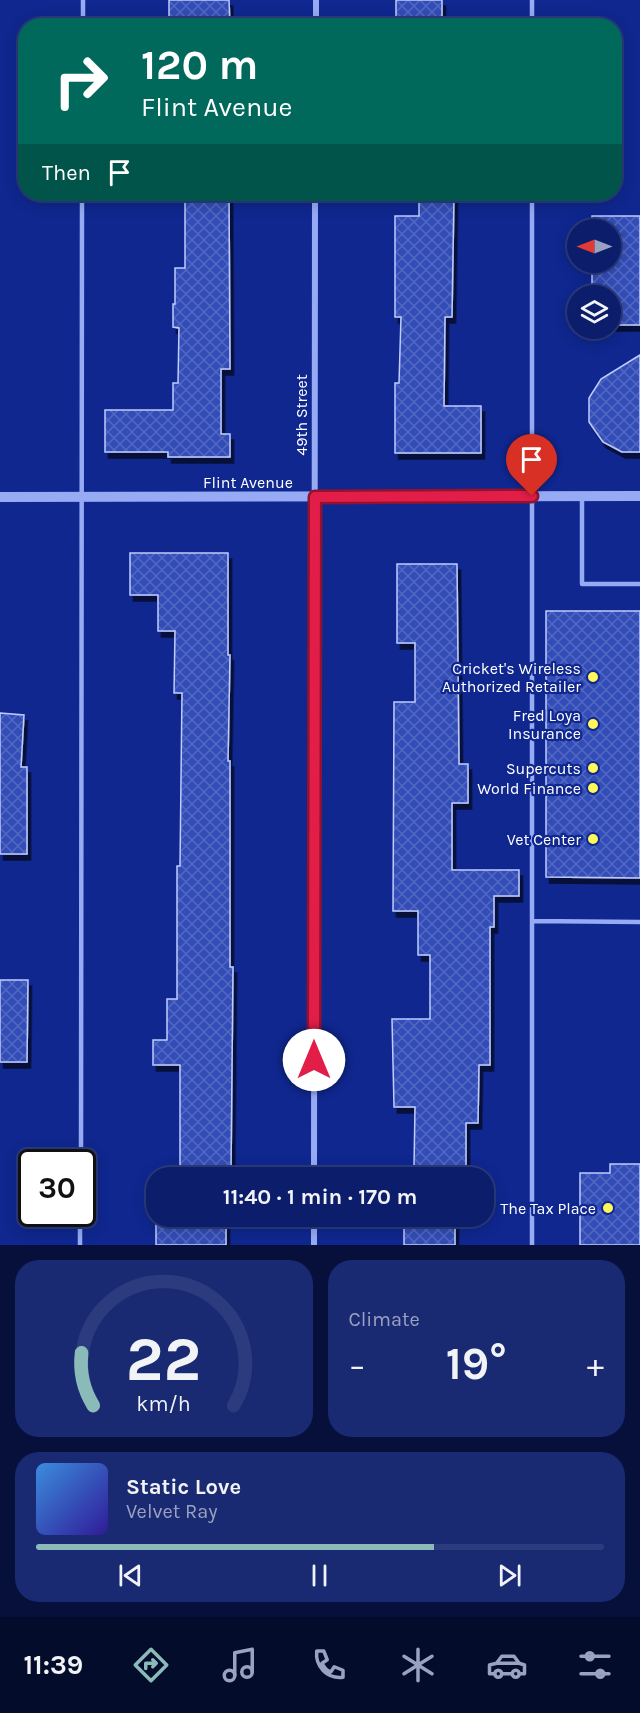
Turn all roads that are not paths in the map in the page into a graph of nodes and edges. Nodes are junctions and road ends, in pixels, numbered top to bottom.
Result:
1 (82, 0) edge
2 (316, 0) edge
3 (532, 0) edge
4 (82, 18) edge
5 (316, 18) edge
6 (532, 18) edge
7 (82, 201) edge
8 (315, 201) edge
9 (532, 201) edge
10 (532, 496) junction
11 (582, 496) junction
12 (640, 496) edge
13 (0, 497) edge
14 (82, 497) junction
15 (315, 497) junction
16 (640, 584) edge
17 (532, 921) junction
18 (640, 922) edge
19 (81, 1149) edge
20 (314, 1167) edge
21 (80, 1227) edge
22 (314, 1227) edge
23 (80, 1245) edge
24 (314, 1245) edge
25 (532, 1245) edge

1 - 4 lane
2 - 5 street
3 - 6 lane
7 - 14 lane
8 - 15 street, 49th Street
9 - 10 lane
10 - 11 street, Flint Avenue
10 - 15 street, Flint Avenue
10 - 17 lane
11 - 12 street, Flint Avenue
11 - 16 lane
13 - 14 street, Flint Avenue
14 - 15 street, Flint Avenue
14 - 19 lane
15 - 20 street, 49th Street
17 - 18 lane
17 - 25 lane
21 - 23 lane
22 - 24 street

